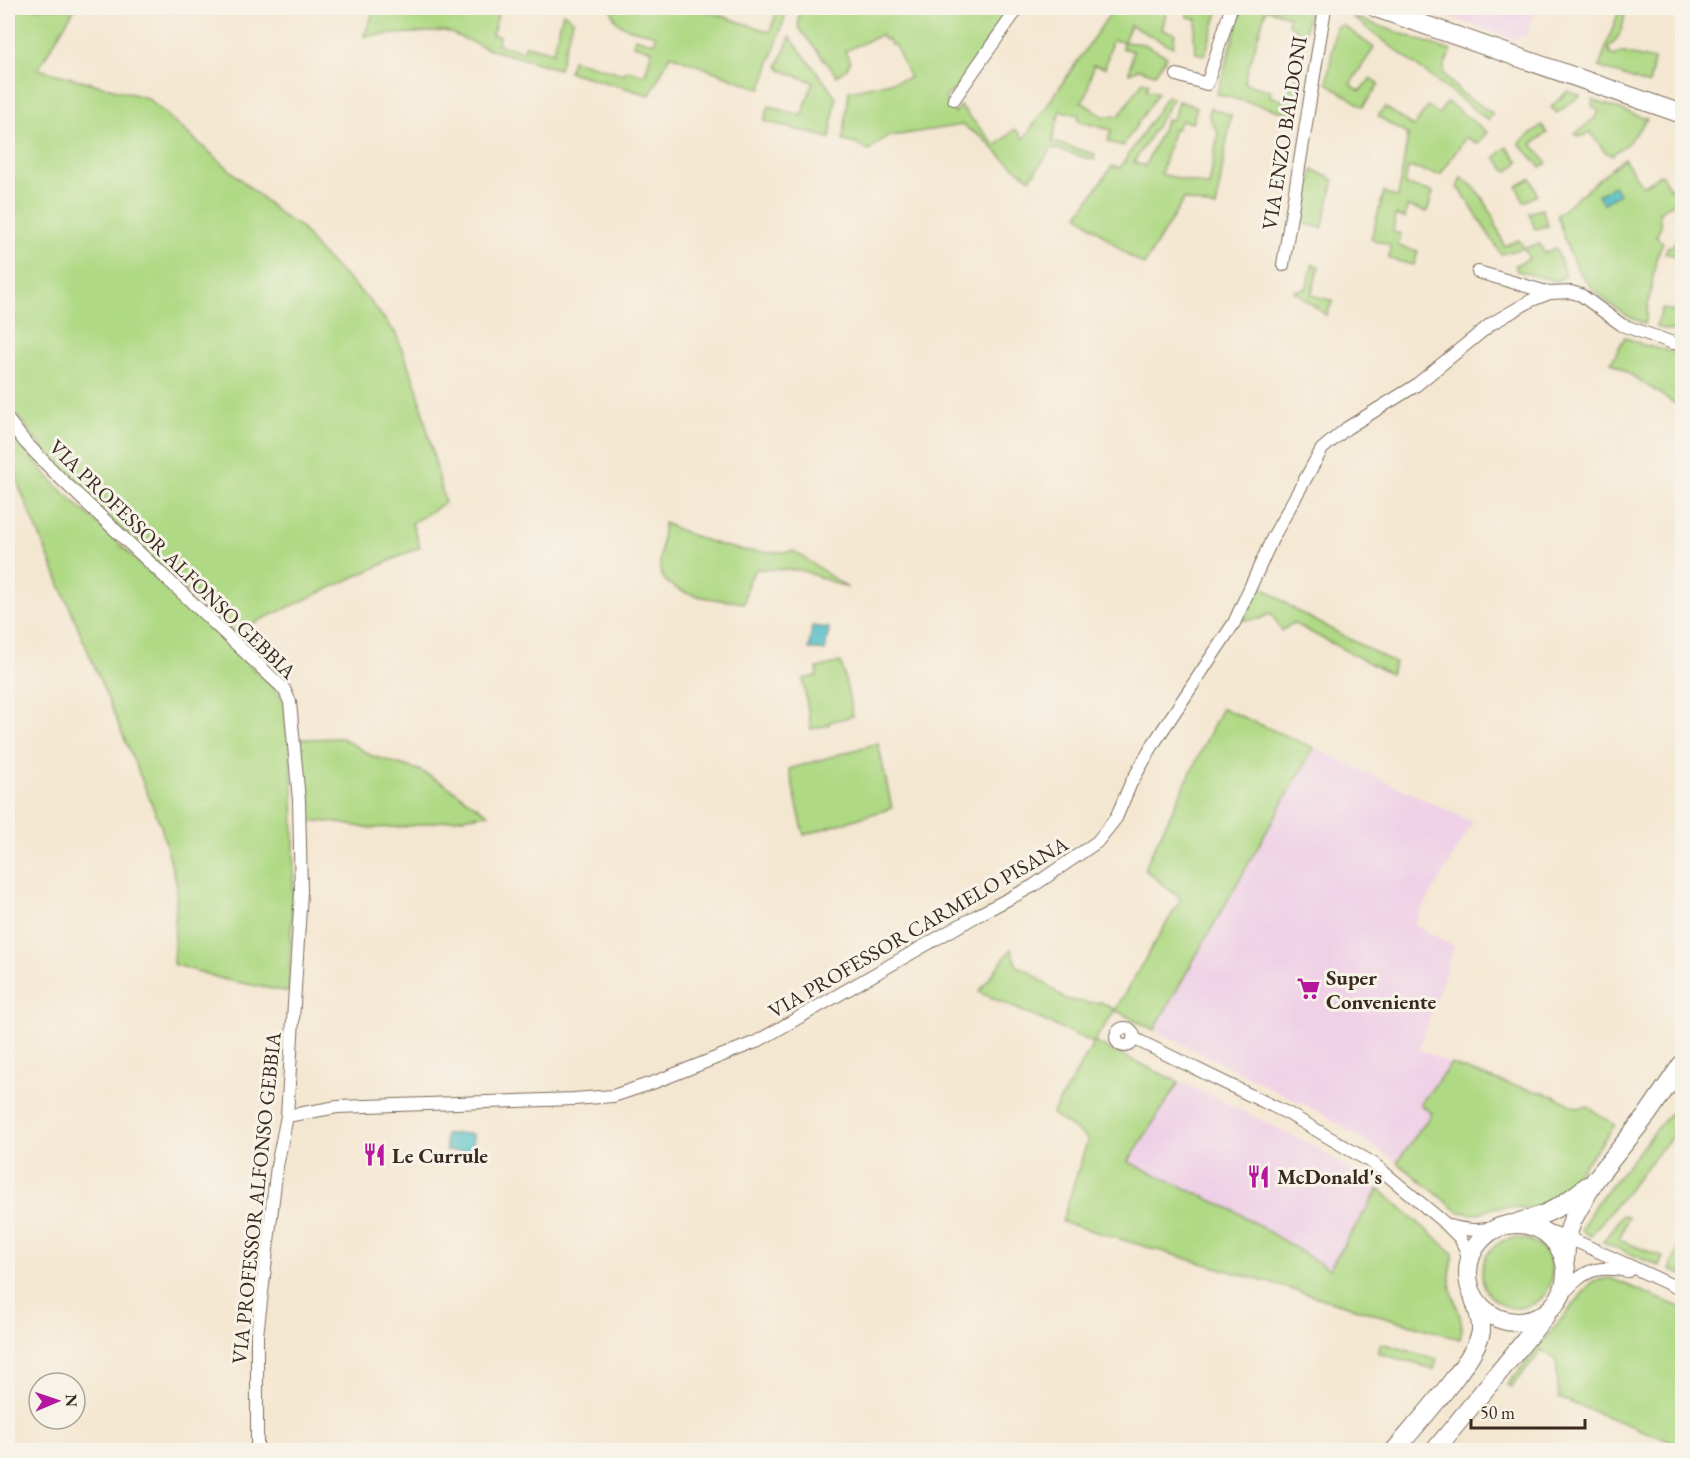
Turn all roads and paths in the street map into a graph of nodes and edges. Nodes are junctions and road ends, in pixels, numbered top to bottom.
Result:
1 (1018, 8) edge
2 (1230, 8) edge
3 (1325, 8) edge
4 (1376, 8) edge
5 (1177, 75) dead end
6 (954, 99) dead end
7 (1683, 114) edge
8 (1282, 265) dead end
9 (1478, 272) dead end
10 (1550, 293) junction
11 (1683, 344) edge
12 (8, 420) edge
13 (1133, 1038) dead end
14 (1683, 1064) edge
15 (287, 1116) junction
16 (1595, 1180) junction
17 (1447, 1225) junction
18 (1505, 1225) junction
19 (1535, 1227) junction
20 (1567, 1238) junction
21 (1565, 1262) junction
22 (1468, 1271) junction
23 (1644, 1274) junction
24 (1471, 1289) junction
25 (1683, 1290) edge
26 (1556, 1302) junction
27 (257, 1450) edge
28 (1395, 1450) edge
29 (1435, 1450) edge

1 - 6 street
2 - 5 street
3 - 8 street, VIA ENZO BALDONI
4 - 7 main road
9 - 10 street
10 - 11 street
10 - 15 street, VIA PROFESSOR CARMELO PISANA
12 - 15 street, VIA PROFESSOR ALFONSO GEBBIA
13 - 17 street
14 - 16 main road
15 - 27 street, VIA PROFESSOR ALFONSO GEBBIA
16 - 18 main road
16 - 20 main road
17 - 18 street
17 - 22 street
18 - 19 main road
18 - 22 main road
19 - 20 street
19 - 21 main road
20 - 21 main road
20 - 23 street
21 - 26 main road
22 - 24 main road
23 - 25 street
23 - 26 street
24 - 26 main road
24 - 28 main road
26 - 29 main road

